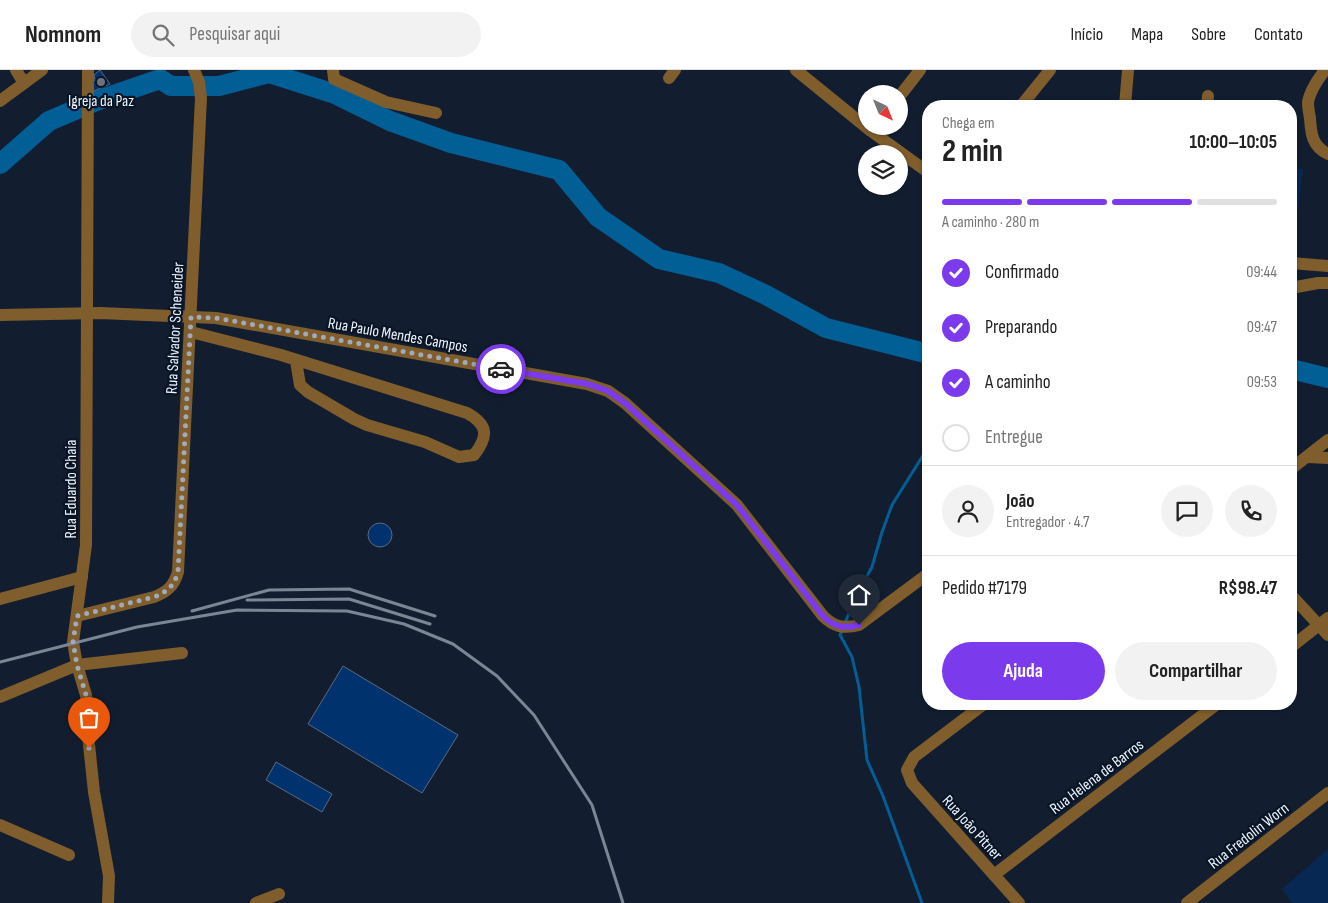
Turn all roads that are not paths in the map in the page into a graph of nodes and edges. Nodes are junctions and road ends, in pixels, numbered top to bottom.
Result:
1 (16, 70) edge
2 (42, 70) edge
3 (88, 70) edge
4 (194, 70) edge
5 (333, 70) edge
6 (796, 70) edge
7 (920, 70) edge
8 (1050, 70) edge
9 (1128, 70) edge
10 (1325, 70) edge
11 (24, 83) junction
12 (908, 85) edge
13 (1026, 100) edge
14 (1126, 100) edge
15 (0, 101) edge
16 (436, 112) dead end
17 (858, 117) edge
18 (882, 135) edge
19 (1328, 154) edge
20 (922, 167) edge
21 (1297, 263) edge
22 (1328, 266) edge
23 (1328, 284) edge
24 (1297, 287) edge
25 (86, 313) junction
26 (0, 315) edge
27 (191, 317) junction
28 (190, 332) junction
29 (296, 361) junction
30 (1328, 440) edge
31 (1308, 457) junction
32 (1328, 458) edge
33 (1297, 465) edge
34 (82, 577) junction
35 (922, 578) edge
36 (0, 599) edge
37 (1297, 600) edge
38 (77, 616) junction
39 (1325, 626) edge
40 (1297, 643) edge
41 (182, 653) dead end
42 (77, 665) junction
43 (0, 697) edge
44 (976, 710) edge
45 (1209, 710) edge
46 (1328, 793) edge
47 (0, 825) edge
48 (69, 855) dead end
49 (994, 875) junction
50 (279, 894) dead end
51 (108, 903) edge
52 (256, 903) edge
53 (1019, 903) edge
54 (1188, 903) edge

1 - 11 street
2 - 11 street
3 - 25 street, Rua Eduardo Chaia
4 - 27 street, Rua Salvador Scheneider
5 - 16 street
6 - 17 street
7 - 12 street
8 - 13 street
9 - 14 street
10 - 19 street
11 - 15 street
18 - 20 street
21 - 22 street
23 - 24 street
25 - 26 street, Rua Paulo Mendes Campos
25 - 27 street, Rua Paulo Mendes Campos
25 - 34 street, Rua Eduardo Chaia
27 - 28 street, Rua Salvador Scheneider
27 - 35 street, Rua Paulo Mendes Campos
28 - 29 street
28 - 38 street, Rua Salvador Scheneider
29 - 29 street
30 - 31 street
31 - 32 street
31 - 33 street
34 - 36 street
34 - 38 street, Rua Eduardo Chaia
37 - 39 street
38 - 42 street, Rua Eduardo Chaia
39 - 40 street
41 - 42 street
42 - 43 street
42 - 51 street, Rua Eduardo Chaia
44 - 49 street, Rua João Pitner
45 - 49 street, Rua Helena de Barros
46 - 54 street, Rua Fredolin Worn
47 - 48 street
49 - 53 street, Rua João Pitner
50 - 52 street

